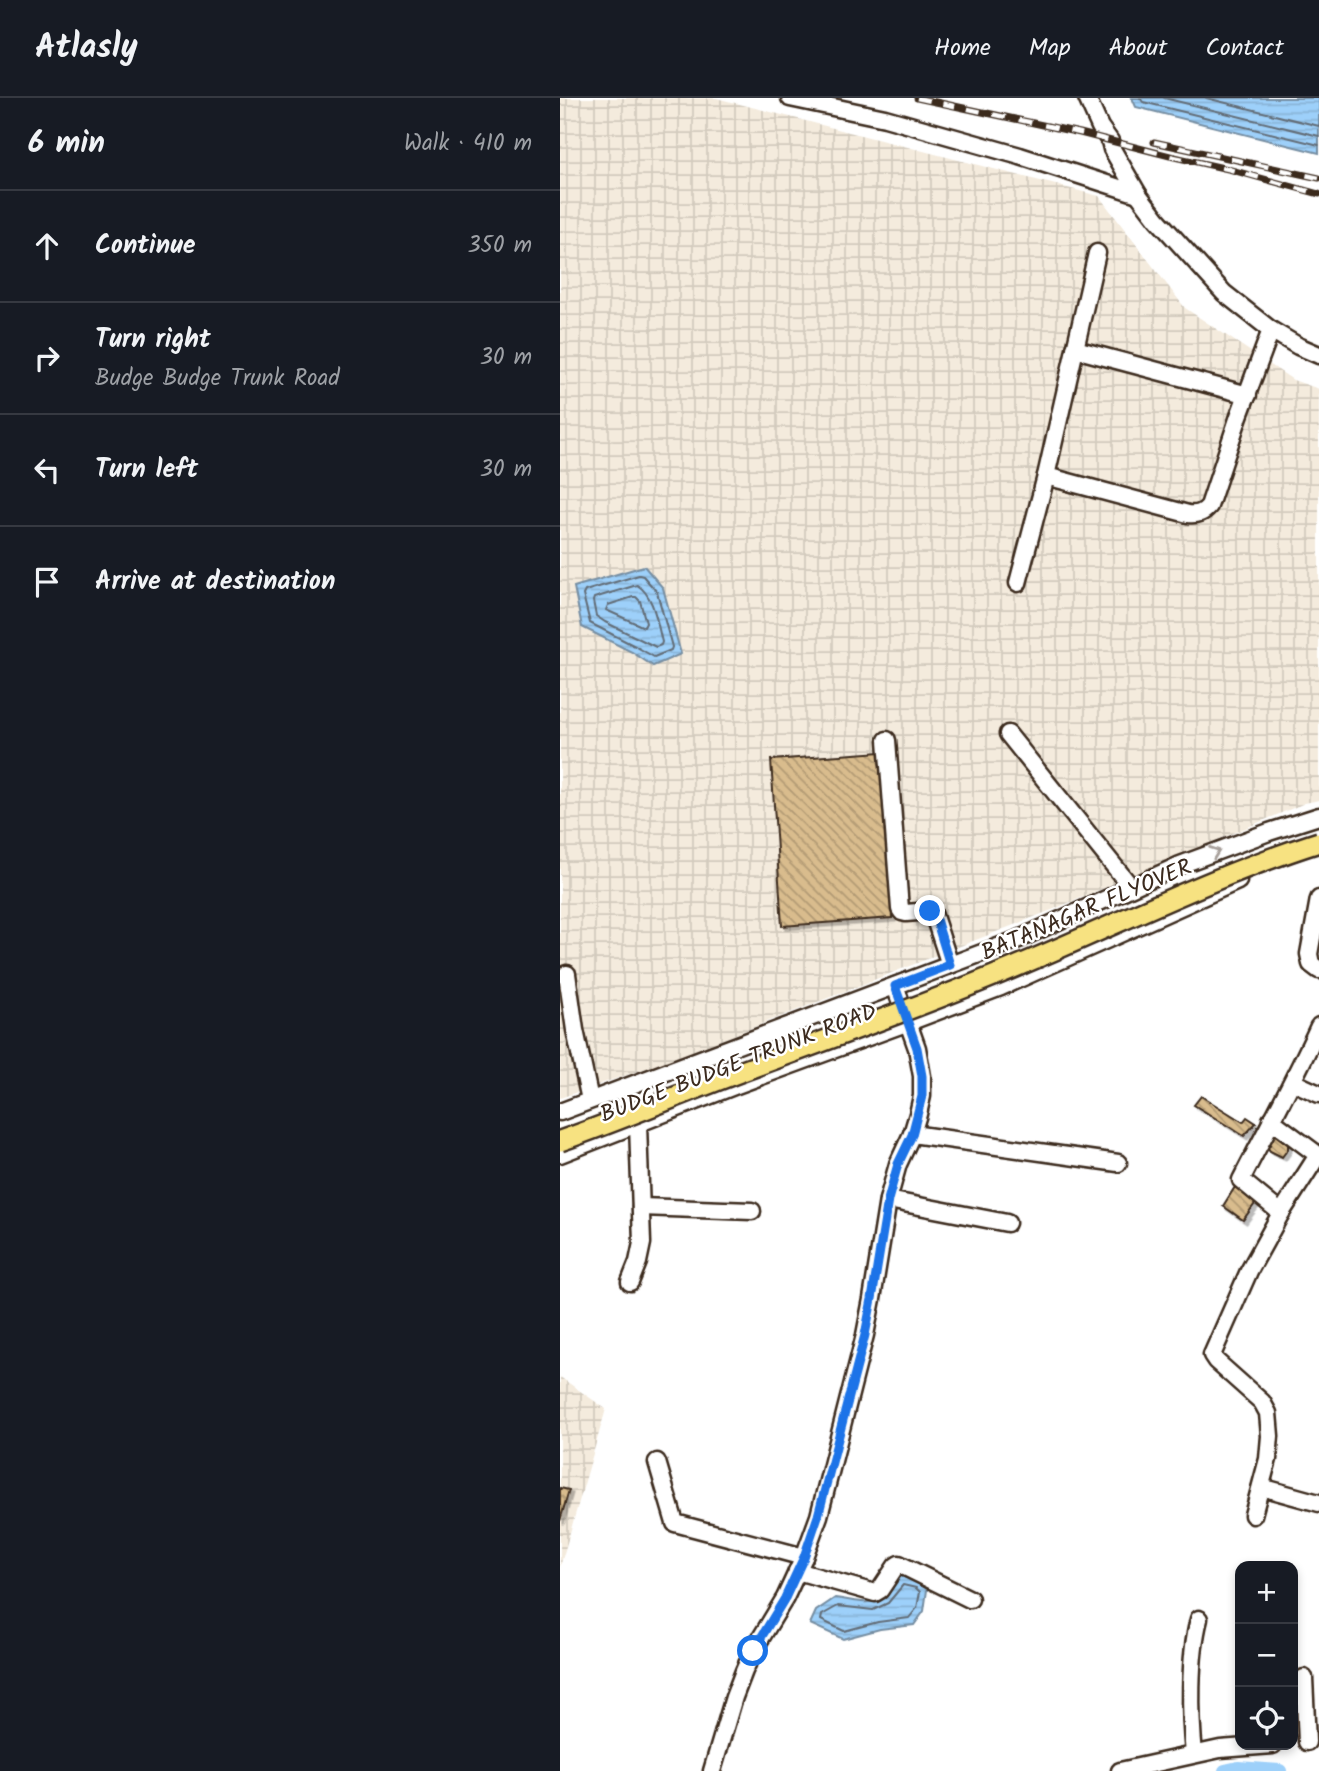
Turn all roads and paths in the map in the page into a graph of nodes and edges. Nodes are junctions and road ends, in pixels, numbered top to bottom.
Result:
1 (790, 98) edge
2 (1087, 98) edge
3 (1138, 194) junction
4 (1097, 253) dead end
5 (1271, 330) junction
6 (1075, 349) junction
7 (1319, 355) edge
8 (1248, 394) junction
9 (1046, 476) junction
10 (1018, 583) dead end
11 (1007, 734) dead end
12 (887, 740) dead end
13 (1319, 816) edge
14 (1319, 842) edge
15 (1319, 852) edge
16 (1131, 887) junction
17 (1319, 899) edge
18 (1319, 905) edge
19 (950, 965) junction
20 (1319, 970) edge
21 (566, 974) dead end
22 (895, 986) junction
23 (909, 1023) junction
24 (1319, 1026) edge
25 (1293, 1082) junction
26 (1319, 1094) edge
27 (590, 1100) junction
28 (560, 1112) edge
29 (1271, 1120) junction
30 (634, 1126) junction
31 (912, 1135) junction
32 (560, 1142) edge
33 (560, 1154) edge
34 (1118, 1163) dead end
35 (1316, 1165) edge
36 (888, 1200) junction
37 (640, 1207) junction
38 (752, 1211) dead end
39 (1281, 1213) junction
40 (1007, 1223) dead end
41 (635, 1233) dead end
42 (630, 1282) dead end
43 (657, 1462) dead end
44 (1261, 1487) junction
45 (1319, 1503) edge
46 (1253, 1514) dead end
47 (800, 1564) junction
48 (970, 1599) dead end
49 (1199, 1619) dead end
50 (1304, 1678) dead end
51 (1306, 1742) edge
52 (1235, 1748) edge
53 (1194, 1754) junction
54 (712, 1771) edge
55 (1120, 1771) edge

1 - 3 street
2 - 3 street
3 - 5 street
4 - 6 street
5 - 7 street
5 - 8 street
6 - 8 street
6 - 9 street
8 - 9 street
9 - 10 street
11 - 16 street
12 - 19 street
16 -> 13 street, BUDGE BUDGE TRUNK ROAD
14 - 32 main road, BATANAGAR FLYOVER, bridge
15 - 23 street, BUDGE BUDGE TRUNK ROAD
16 - 19 street, BUDGE BUDGE TRUNK ROAD
17 - 18 street
18 - 20 street
19 - 22 street, BUDGE BUDGE TRUNK ROAD
21 - 27 street
22 - 23 street
22 - 27 street, BUDGE BUDGE TRUNK ROAD
23 - 30 street, BUDGE BUDGE TRUNK ROAD
23 - 31 street
24 - 25 street
25 - 26 street
25 - 29 street
27 - 28 street, BUDGE BUDGE TRUNK ROAD
29 - 35 street
29 - 39 street
30 - 33 street, BUDGE BUDGE TRUNK ROAD
30 - 37 street
30 - 41 street
31 - 34 street
31 - 36 street
35 - 39 street
36 - 40 street
36 - 47 street
37 - 38 street
37 - 42 street
39 - 44 street
43 - 47 street
44 - 45 street
44 - 46 street
47 - 48 street
47 - 54 street
49 - 53 street
50 - 51 street
52 - 53 street
53 - 55 street

